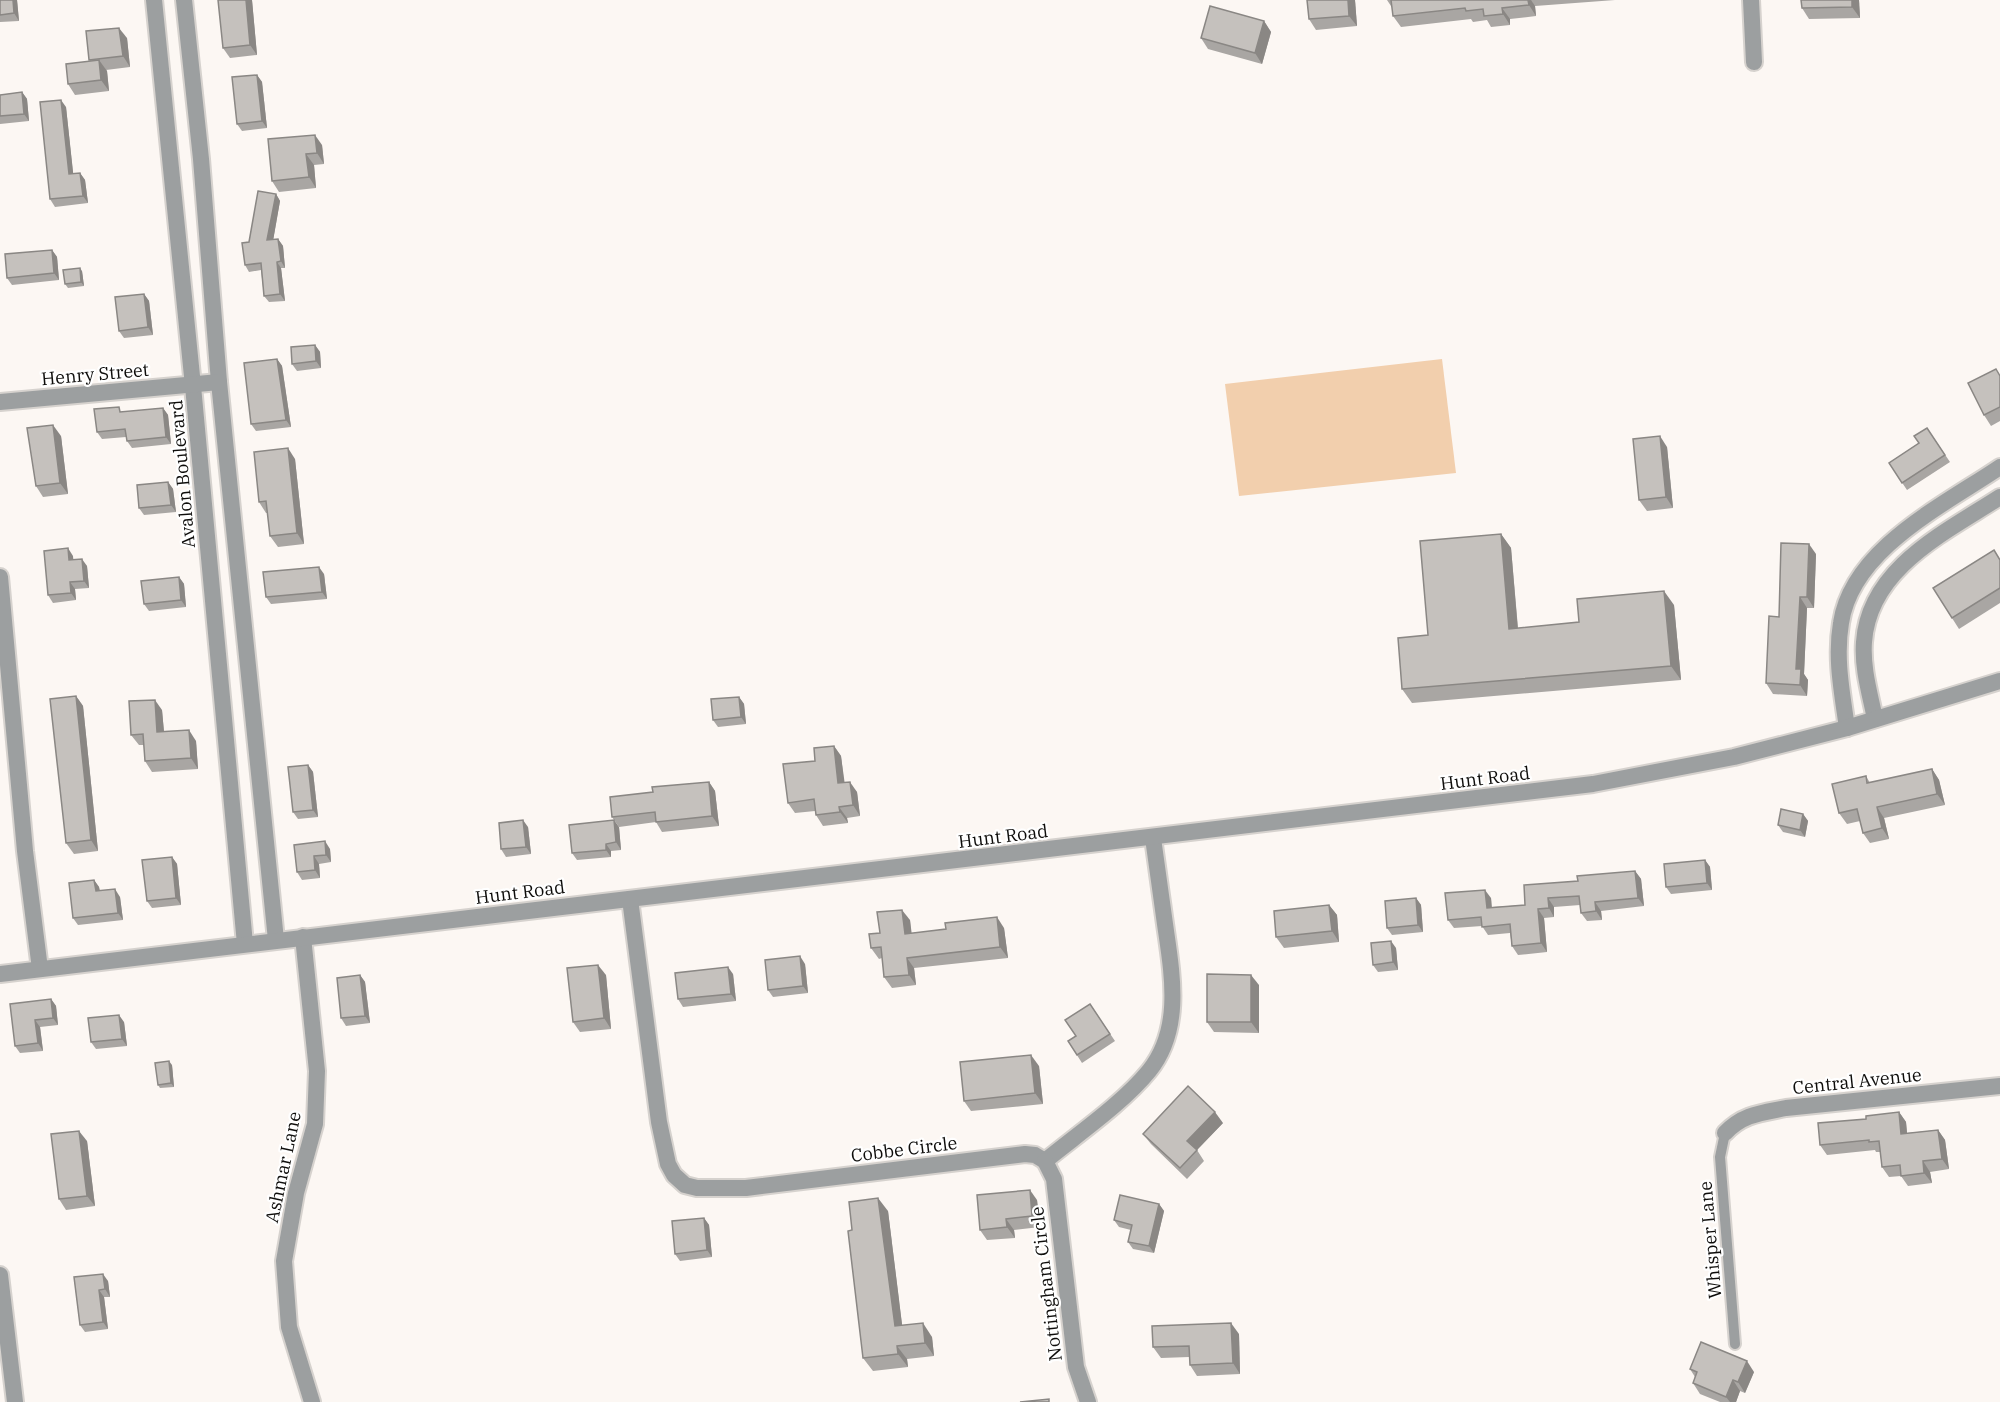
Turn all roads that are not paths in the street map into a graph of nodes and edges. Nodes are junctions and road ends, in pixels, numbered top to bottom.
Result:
1 (154, 0) edge
2 (184, 0) edge
3 (1751, 0) edge
4 (1754, 62) dead end
5 (219, 382) junction
6 (193, 386) junction
7 (0, 402) edge
8 (2000, 467) edge
9 (2000, 497) edge
10 (0, 577) edge
11 (2000, 681) edge
12 (1875, 719) junction
13 (1847, 728) junction
14 (1153, 838) junction
15 (630, 899) junction
16 (303, 937) junction
17 (276, 940) junction
18 (245, 944) junction
19 (40, 969) junction
20 (0, 974) edge
21 (2000, 1086) edge
22 (1725, 1133) joint
23 (1045, 1161) junction
24 (0, 1275) edge
25 (1735, 1344) dead end
26 (15, 1402) edge
27 (312, 1402) edge
28 (1088, 1402) edge

1 - 6 street, Avalon Boulevard
2 - 5 street
3 - 4 street
5 - 6 street, Henry Street
5 - 17 street
6 - 7 street, Henry Street
6 - 18 street, Avalon Boulevard
8 - 13 street
9 - 12 street
10 - 19 street
11 - 12 street, Hunt Road
12 - 13 street, Hunt Road
13 - 14 street, Hunt Road
14 - 15 street, Hunt Road
14 - 23 street
15 - 16 street, Hunt Road
15 - 23 street, Cobbe Circle
16 - 17 street, Hunt Road
16 - 27 street, Ashmar Lane
17 - 18 street, Hunt Road
18 - 19 street, Hunt Road
19 - 20 street, Hunt Road
21 - 22 street, Central Avenue
22 - 25 lane, Whisper Lane
23 - 28 street, Nottingham Circle
24 - 26 street

